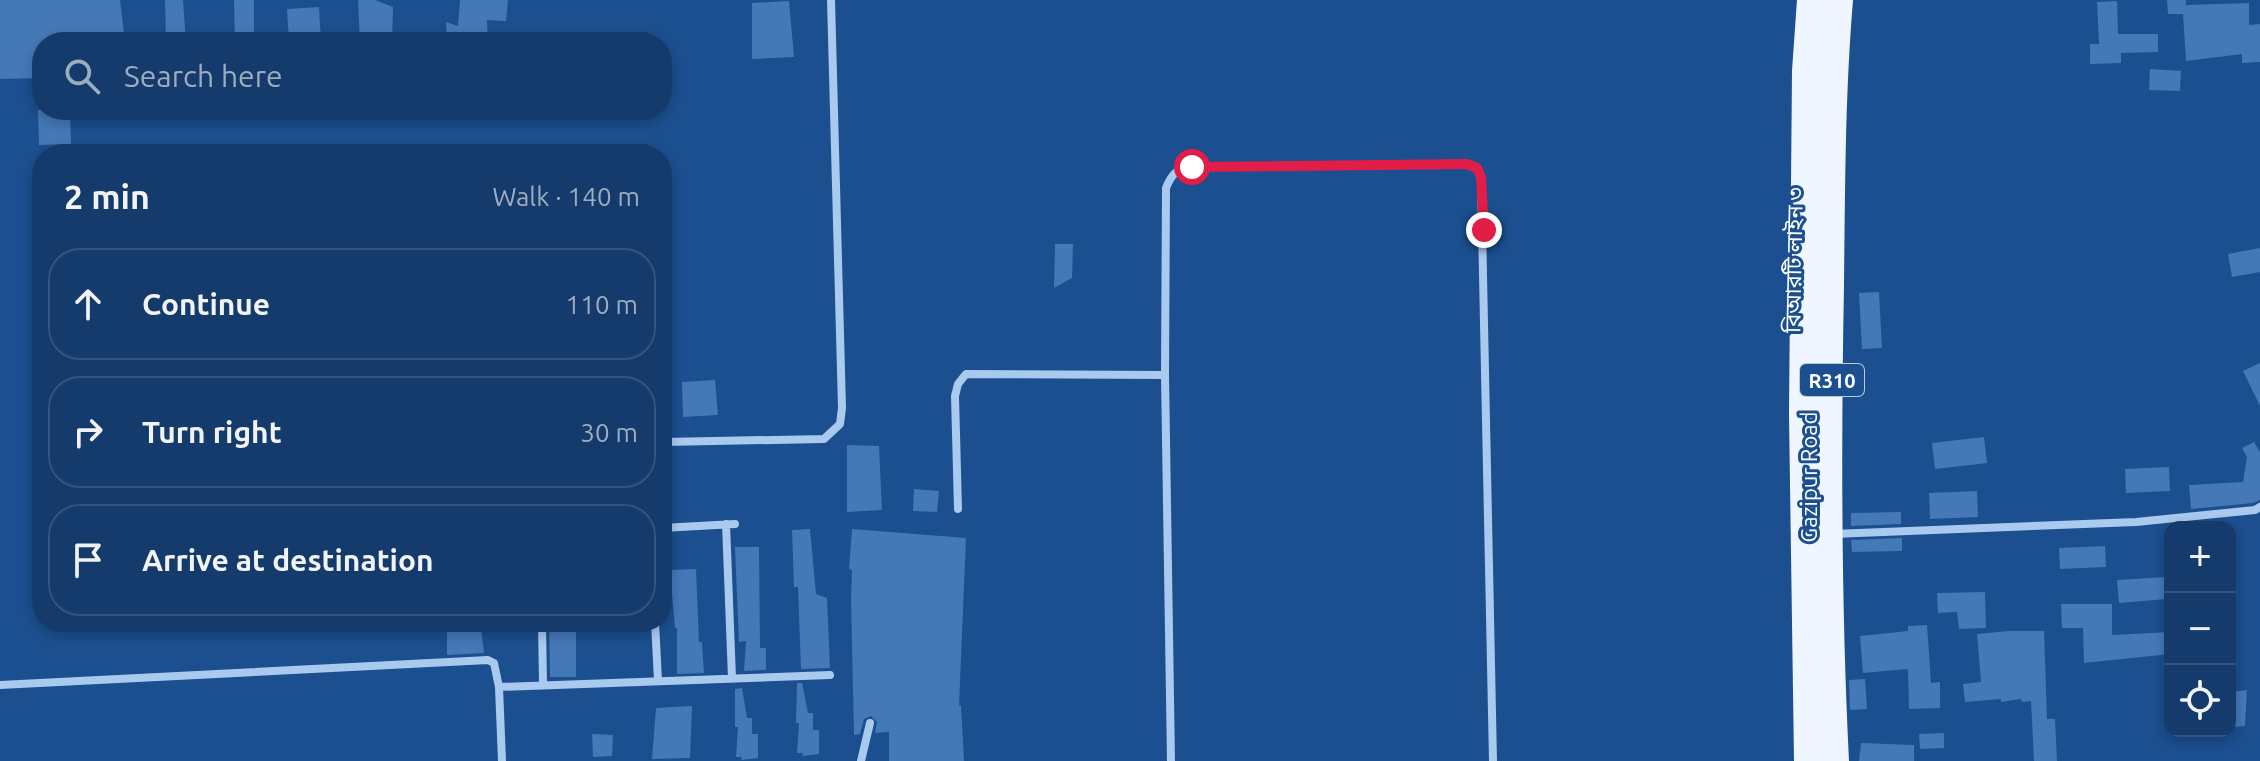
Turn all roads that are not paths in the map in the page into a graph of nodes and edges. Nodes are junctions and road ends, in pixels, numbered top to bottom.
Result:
1 (831, 0) edge
2 (1807, 0) edge
3 (1825, 0) edge
4 (1843, 0) edge
5 (1165, 375) junction
6 (672, 442) edge
7 (2260, 507) edge
8 (958, 509) dead end
9 (672, 527) edge
10 (1832, 534) junction
11 (542, 632) edge
12 (656, 632) edge
13 (830, 675) dead end
14 (732, 678) junction
15 (658, 681) junction
16 (0, 685) edge
17 (543, 685) junction
18 (499, 687) junction
19 (870, 723) dead end
20 (502, 761) edge
21 (861, 761) edge
22 (1171, 761) edge
23 (1493, 761) edge
24 (1804, 761) edge
25 (1822, 761) edge
26 (1839, 761) edge

1 - 6 street
2 - 24 main road, Gazipur Road / R310
3 - 25 main road, বিআরটি লাইন ৩
4 - 10 main road, Gazipur Road / R310
5 - 8 street
5 - 22 street
5 - 23 street
7 - 10 street
9 - 14 street
10 - 26 main road, Gazipur Road / R310
11 - 17 street
12 - 15 street
13 - 14 street
14 - 15 street
15 - 17 street
16 - 18 street
17 - 18 street
18 - 20 street
19 - 21 street

